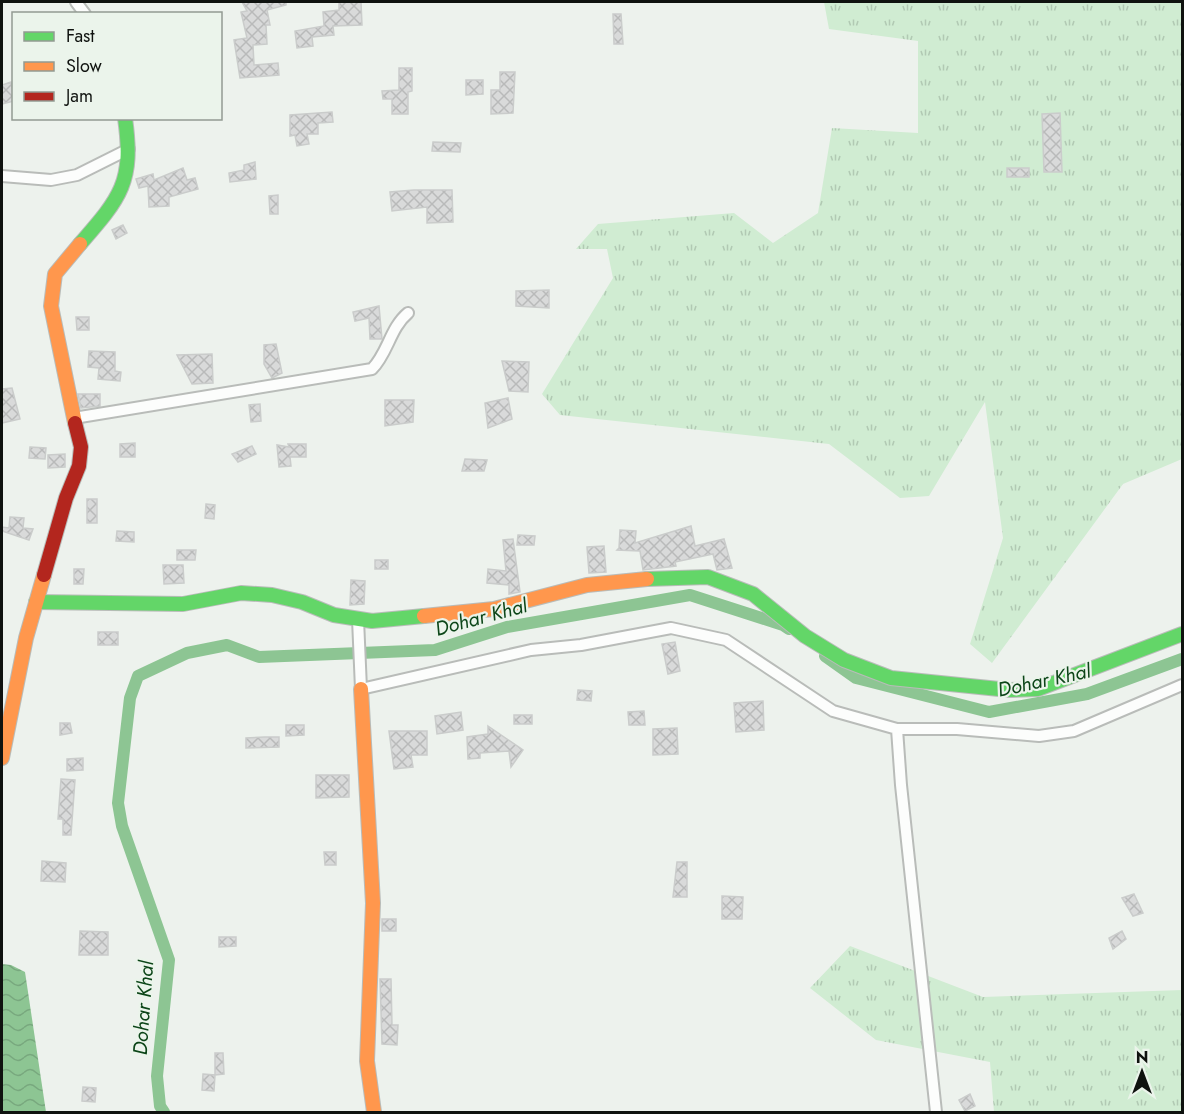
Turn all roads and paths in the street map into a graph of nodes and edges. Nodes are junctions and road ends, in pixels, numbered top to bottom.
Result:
1 (125, 120) edge
2 (129, 149) junction
3 (2, 176) edge
4 (408, 313) dead end
5 (74, 418) junction
6 (36, 602) junction
7 (358, 626) junction
8 (1182, 634) edge
9 (1182, 685) edge
10 (361, 690) junction
11 (5, 723) edge
12 (897, 729) junction
13 (2, 758) edge
14 (374, 1113) edge
15 (936, 1113) edge

1 - 2 street
2 - 3 street
2 - 5 street
4 - 5 street
5 - 6 street
6 - 7 street
6 - 11 street
7 - 8 street
7 - 10 street
9 - 12 street
10 - 12 street
10 - 14 street
11 - 13 street
12 - 15 street

